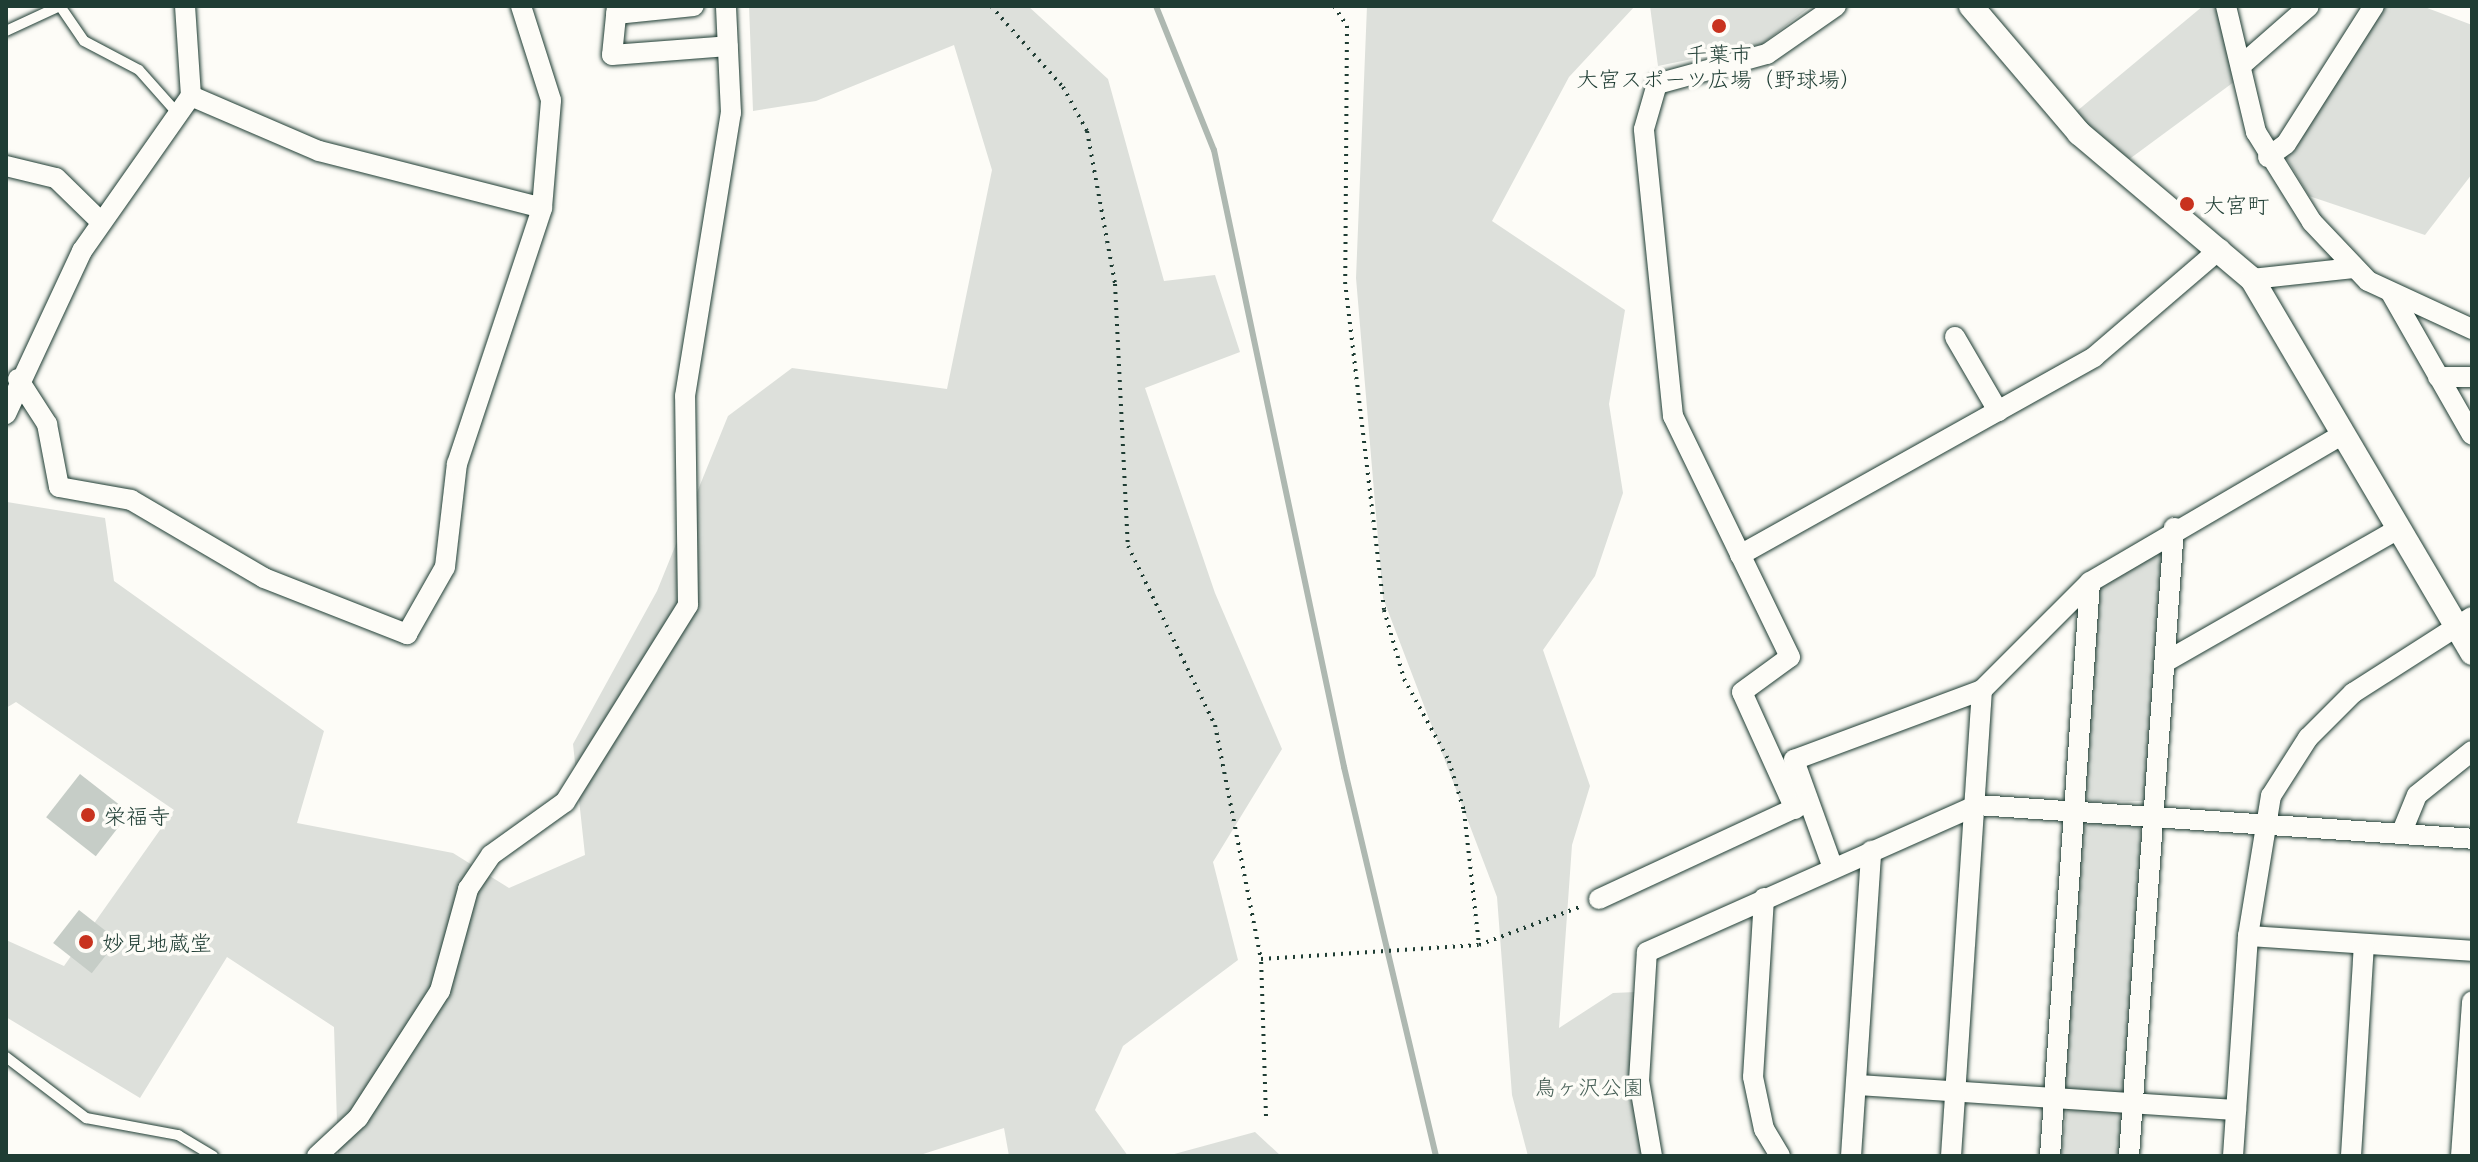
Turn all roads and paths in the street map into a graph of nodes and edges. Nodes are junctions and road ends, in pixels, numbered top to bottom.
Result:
1 (60, 6) edge
2 (185, 6) edge
3 (521, 6) edge
4 (694, 6) edge
5 (726, 6) edge
6 (991, 6) edge
7 (1334, 6) edge
8 (1836, 6) edge
9 (1971, 6) edge
10 (2226, 6) edge
11 (2309, 6) edge
12 (2374, 6) edge
13 (616, 10) edge
14 (6, 31) edge
15 (728, 46) junction
16 (2244, 63) junction
17 (191, 96) junction
18 (179, 115) junction
19 (2268, 157) junction
20 (6, 166) edge
21 (542, 208) junction
22 (100, 221) junction
23 (2220, 249) junction
24 (2353, 268) junction
25 (2252, 279) junction
26 (2391, 293) junction
27 (2472, 329) edge
28 (1955, 337) dead end
29 (2438, 377) junction
30 (2472, 377) edge
31 (18, 379) junction
32 (1998, 411) junction
33 (6, 414) edge
34 (2343, 434) junction
35 (2472, 435) edge
36 (2174, 528) junction
37 (2398, 529) junction
38 (1740, 555) junction
39 (2090, 582) junction
40 (2464, 621) edge
41 (2472, 653) edge
42 (2165, 662) junction
43 (1982, 690) junction
44 (2472, 751) edge
45 (1977, 805) junction
46 (1801, 806) junction
47 (2074, 811) junction
48 (2150, 815) junction
49 (2260, 826) junction
50 (2401, 834) junction
51 (2472, 839) edge
52 (1871, 851) junction
53 (1833, 868) junction
54 (1764, 898) junction
55 (1599, 899) joint
56 (2248, 936) junction
57 (2364, 944) junction
58 (1479, 945) junction
59 (2472, 951) edge
60 (1261, 959) junction
61 (2472, 1001) edge
62 (6, 1057) edge
63 (1857, 1085) junction
64 (1956, 1092) junction
65 (2054, 1097) junction
66 (2132, 1103) junction
67 (2236, 1110) junction
68 (1266, 1116) dead end
69 (213, 1156) edge
70 (317, 1156) edge
71 (1652, 1156) edge
72 (1780, 1156) edge
73 (1851, 1156) edge
74 (1951, 1156) edge
75 (2050, 1156) edge
76 (2129, 1156) edge
77 (2233, 1156) edge
78 (2351, 1156) edge
79 (2461, 1156) edge

1 - 14 lane
1 - 18 lane
2 - 17 street
3 - 21 street
4 - 13 street
5 - 15 street
6 - 60 path
7 - 58 path
8 - 38 street
9 - 23 street
10 - 16 street
11 - 16 street
12 - 19 street
13 - 15 street
15 - 70 street
16 - 19 street
17 - 18 street
17 - 21 street
18 - 22 street
19 - 24 street
20 - 22 street
21 - 31 street
22 - 31 street
23 - 25 street
23 - 32 street
24 - 25 street
24 - 26 street
25 - 34 street
26 - 27 street
26 - 29 street
28 - 32 street
29 - 30 street
29 - 35 street
31 - 33 street
32 - 38 street
34 - 36 street
34 - 37 street
36 - 39 street
36 - 42 street
37 - 40 street
37 - 42 street
38 - 46 street
39 - 43 street
39 - 47 street
40 - 41 street
40 - 49 street
42 - 48 street
43 - 45 street
43 - 46 street
44 - 50 street
45 - 47 street
45 - 52 street
45 - 64 street
46 - 53 street
46 - 55 street
47 - 48 street
47 - 65 street
48 - 49 street
48 - 66 street
49 - 50 street
49 - 56 street
50 - 51 street
52 - 53 street
52 - 63 street
53 - 54 street
54 - 71 street
54 - 72 street
55 - 58 path
56 - 57 street
56 - 67 street
57 - 59 street
57 - 78 street
58 - 60 path
60 - 68 path
61 - 79 street
62 - 69 lane
63 - 64 street
63 - 73 street
64 - 65 street
64 - 74 street
65 - 66 street
65 - 75 street
66 - 67 street
66 - 76 street
67 - 77 street

